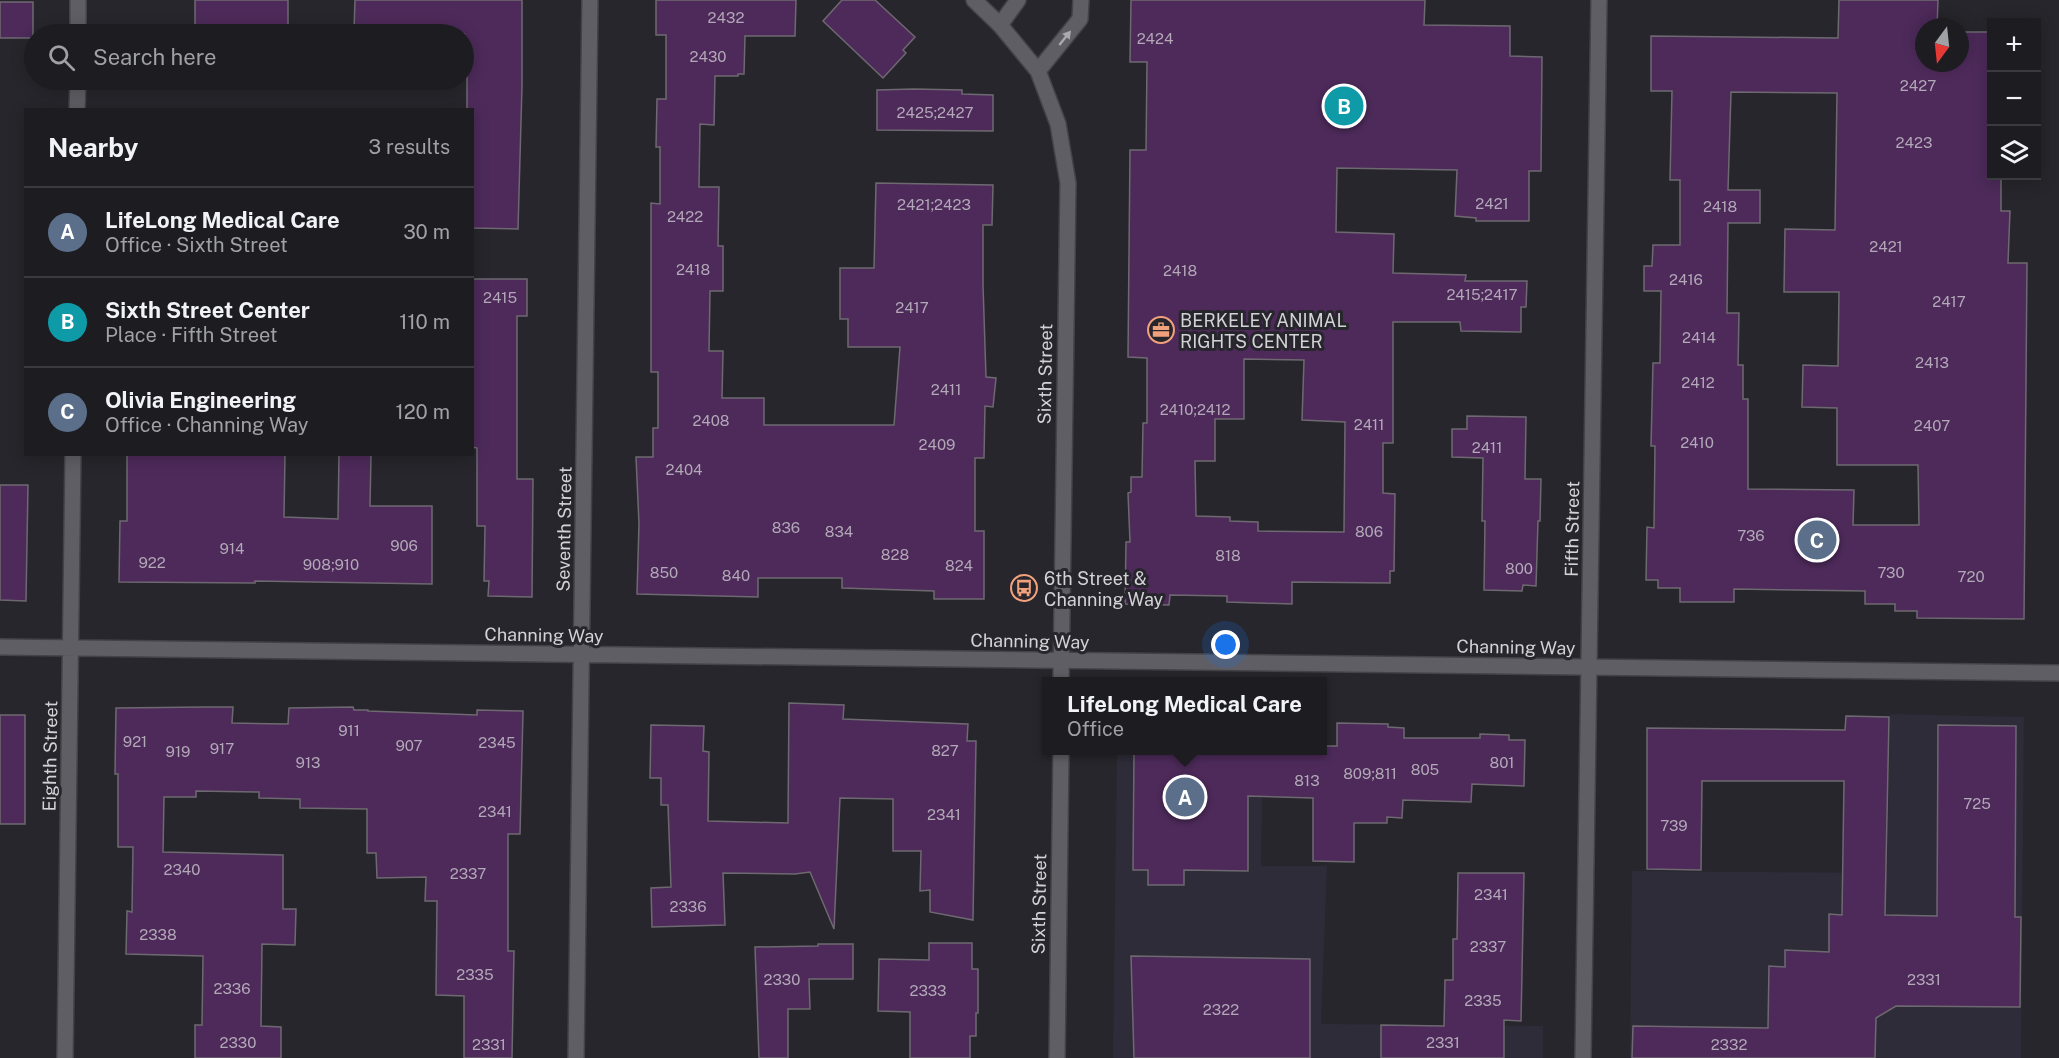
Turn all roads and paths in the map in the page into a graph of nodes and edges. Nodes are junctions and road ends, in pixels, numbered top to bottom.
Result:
1 (78, 0) edge
2 (590, 0) edge
3 (974, 0) edge
4 (1018, 0) edge
5 (1081, 0) edge
6 (1599, 0) edge
7 (78, 24) edge
8 (1000, 25) junction
9 (1038, 71) junction
10 (78, 90) edge
11 (77, 108) edge
12 (73, 456) edge
13 (0, 647) edge
14 (71, 649) junction
15 (582, 654) junction
16 (1061, 662) junction
17 (1590, 668) junction
18 (2059, 673) edge
19 (1061, 677) edge
20 (1061, 755) edge
21 (64, 1058) edge
22 (576, 1058) edge
23 (1057, 1058) edge
24 (1583, 1058) edge

1 - 7 street
2 - 15 street, Seventh Street
3 - 8 street, Sixth Street
4 - 8 street
9 -> 5 street
6 - 17 street, Fifth Street
8 - 9 street, Sixth Street
9 - 16 street, Sixth Street
10 - 11 street
12 - 14 street, Eighth Street
13 - 14 street, Channing Way
14 - 15 street, Channing Way
14 - 21 street, Eighth Street
15 - 16 street, Channing Way
15 - 22 street, Seventh Street
16 - 17 street, Channing Way
16 - 19 street, Sixth Street
17 - 18 street, Channing Way
17 - 24 street, Fifth Street
20 - 23 street, Sixth Street

